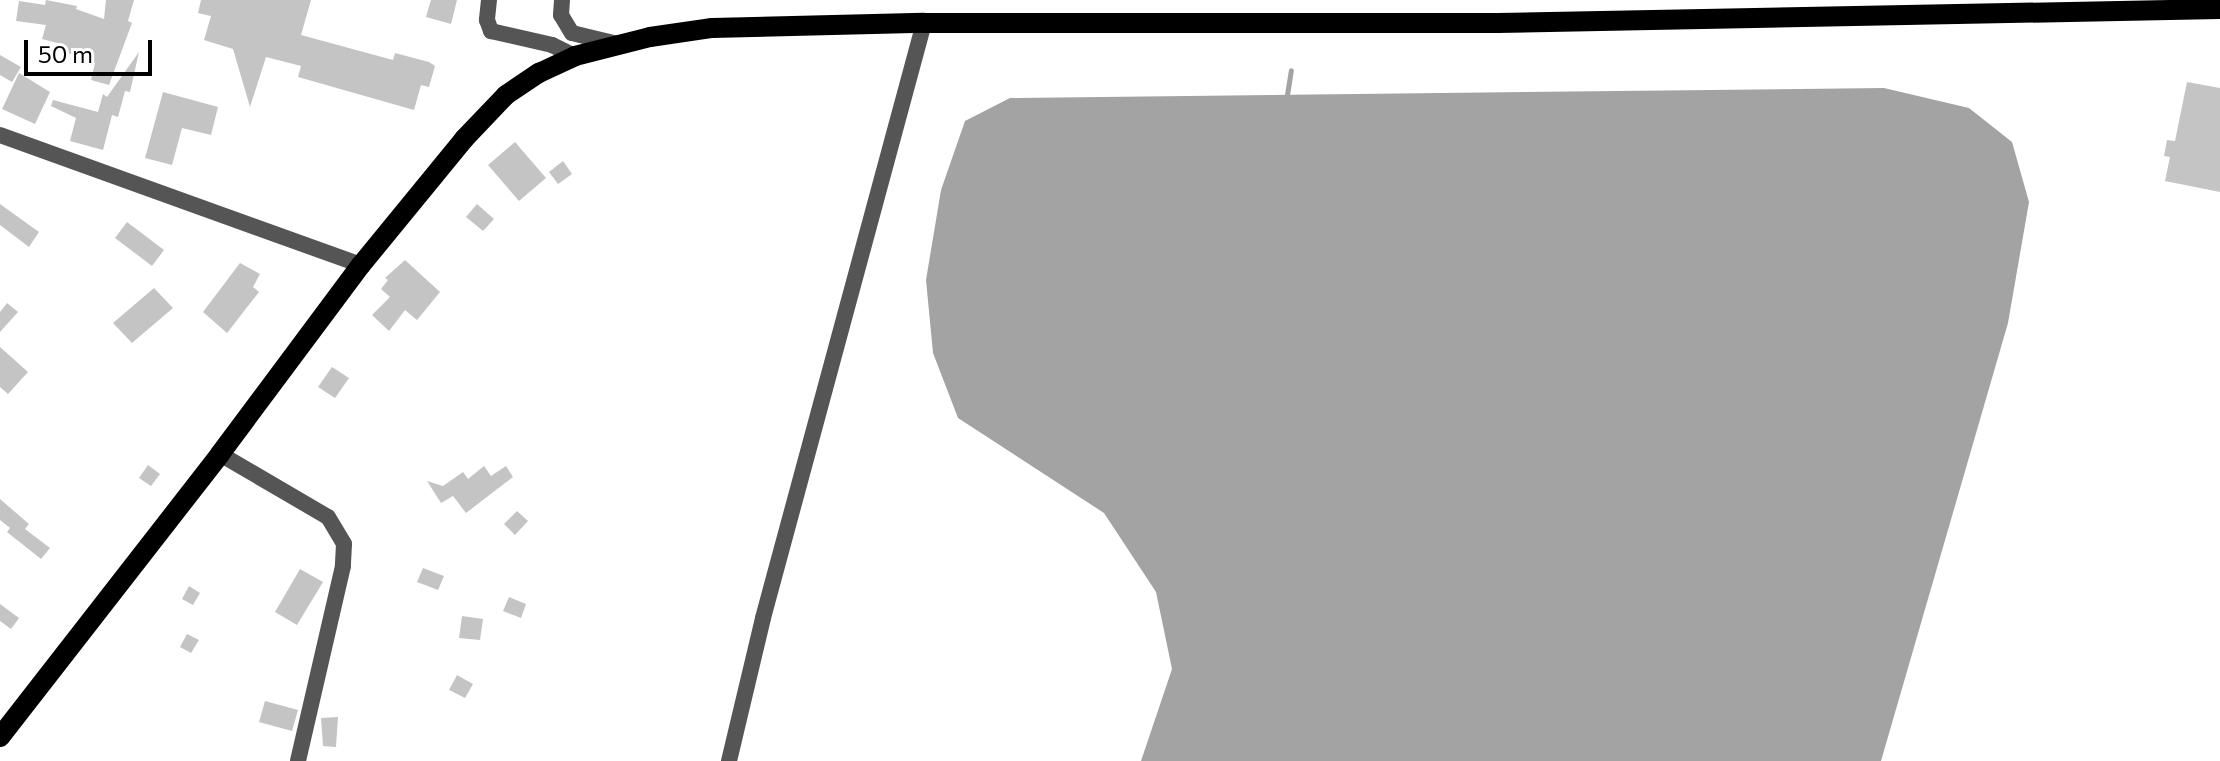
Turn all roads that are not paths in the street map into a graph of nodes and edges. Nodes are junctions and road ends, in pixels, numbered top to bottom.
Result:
1 (489, 0) edge
2 (562, 0) edge
3 (2220, 9) edge
4 (924, 23) junction
5 (617, 44) junction
6 (575, 56) junction
7 (0, 135) edge
8 (361, 265) junction
9 (220, 454) junction
10 (0, 737) edge
11 (298, 761) edge
12 (729, 761) edge

1 - 6 street
2 - 5 street
3 - 4 main road
4 - 5 main road
4 - 12 street
5 - 6 main road
6 - 8 main road
7 - 8 street
8 - 9 main road
9 - 10 main road
9 - 11 street

